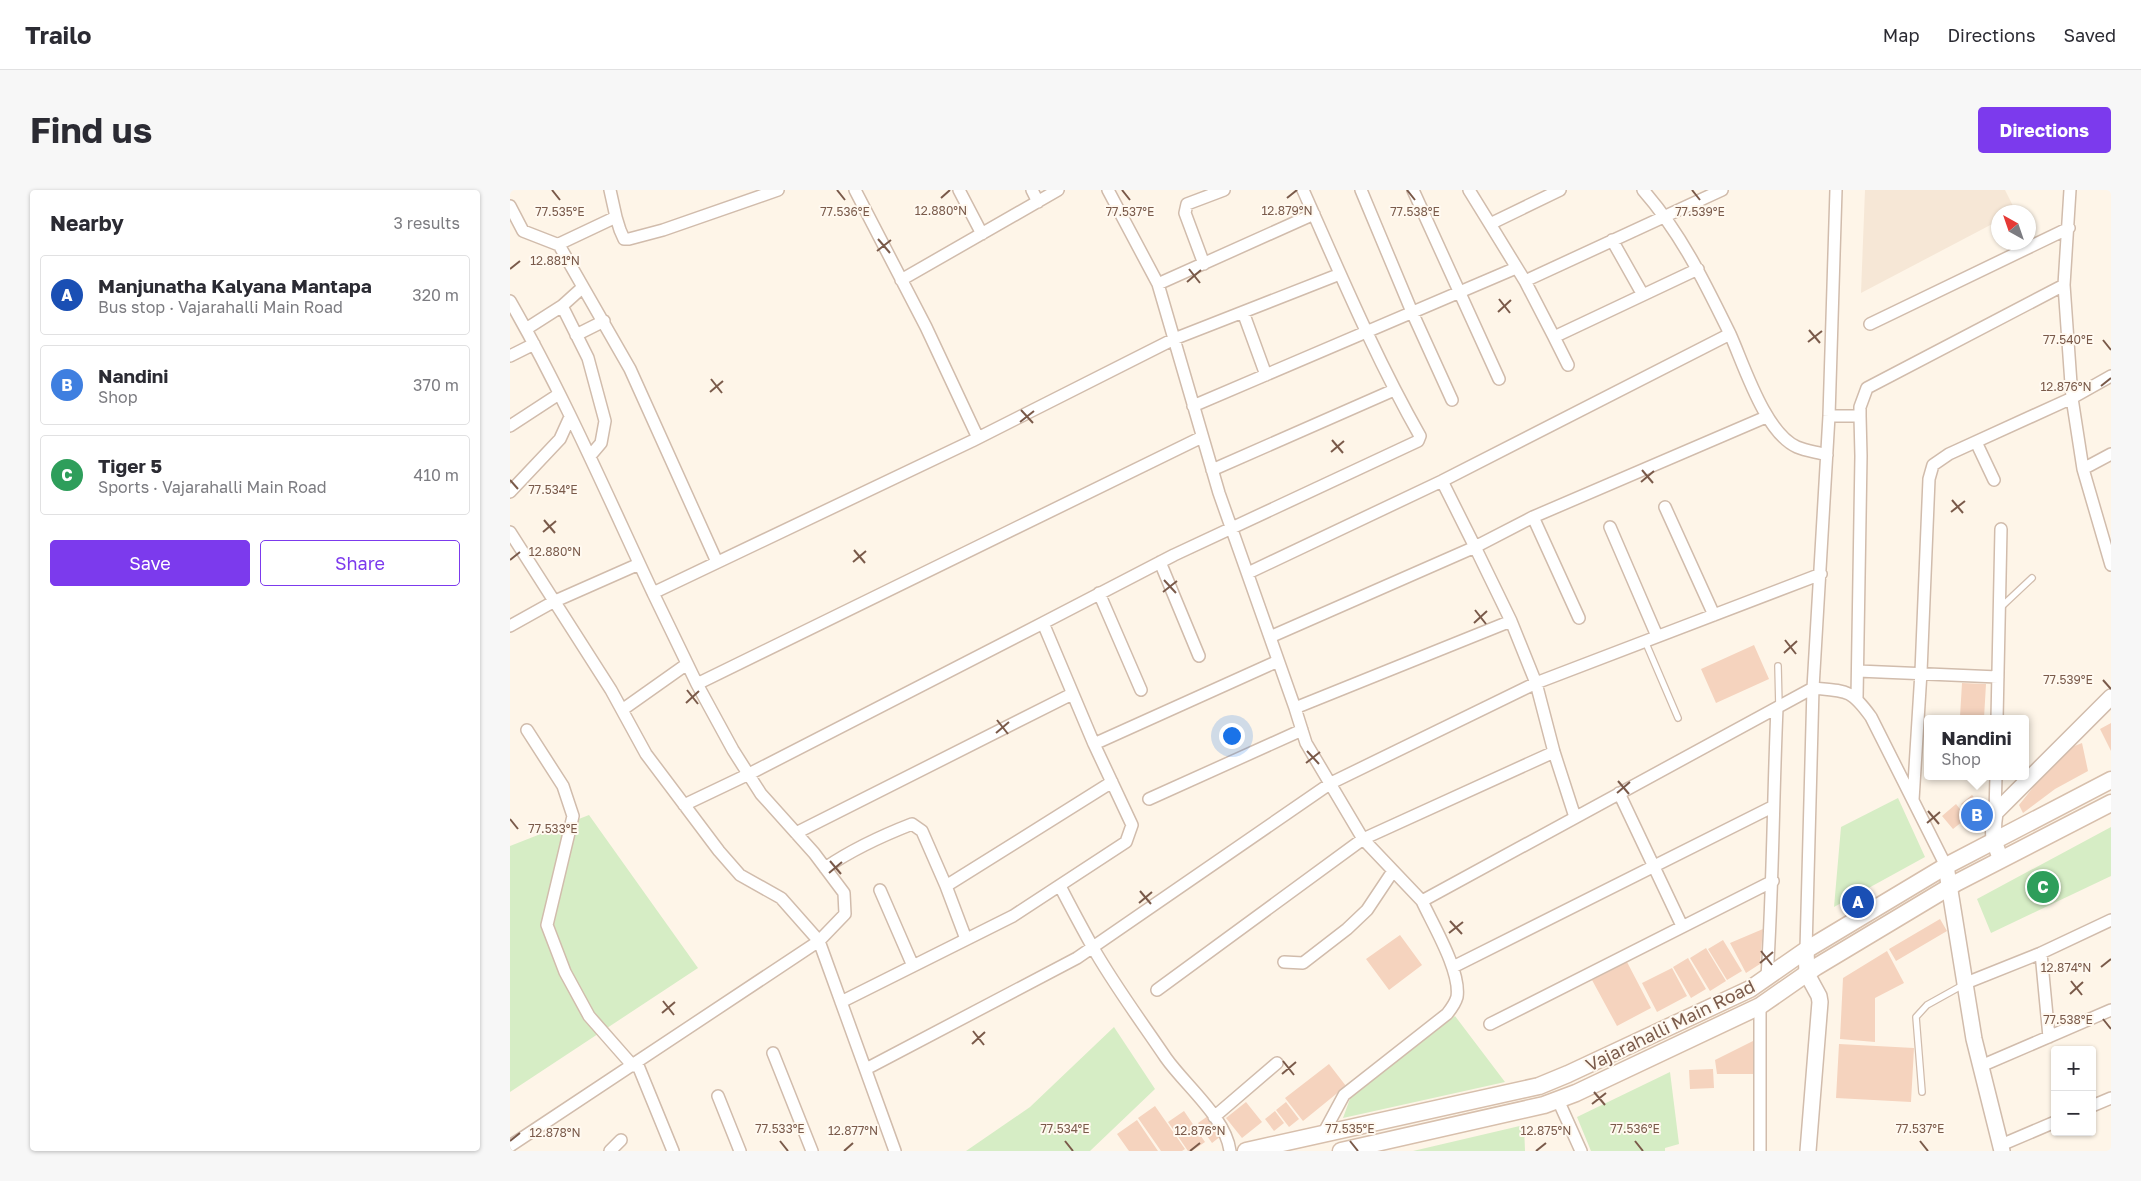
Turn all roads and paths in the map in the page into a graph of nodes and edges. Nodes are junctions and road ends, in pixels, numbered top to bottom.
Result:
1 (610, 190) edge
2 (778, 190) edge
3 (856, 190) edge
4 (959, 190) edge
5 (1032, 190) edge
6 (1058, 190) edge
7 (1108, 190) edge
8 (1224, 190) edge
9 (1303, 190) edge
10 (1361, 190) edge
11 (1413, 190) edge
12 (1469, 190) edge
13 (1560, 190) edge
14 (1643, 190) edge
15 (1722, 190) edge
16 (1836, 190) edge
17 (2070, 190) edge
18 (1038, 202) junction
19 (510, 206) edge
20 (1314, 214) junction
21 (1664, 215) junction
22 (616, 217) junction
23 (1490, 224) junction
24 (2068, 228) junction
25 (982, 234) junction
26 (1612, 240) junction
27 (559, 245) junction
28 (1204, 264) junction
29 (1516, 268) junction
30 (1698, 269) junction
31 (1340, 274) junction
32 (901, 280) junction
33 (1525, 281) junction
34 (1158, 284) junction
35 (2064, 286) junction
36 (583, 287) junction
37 (1458, 292) junction
38 (1643, 295) junction
39 (510, 301) edge
40 (562, 306) junction
41 (1243, 312) junction
42 (1412, 312) junction
43 (604, 321) junction
44 (1870, 324) dead end
45 (526, 329) junction
46 (1366, 332) junction
47 (1730, 334) junction
48 (576, 335) junction
49 (1554, 337) junction
50 (1174, 339) junction
51 (534, 344) junction
52 (511, 354) edge
53 (1568, 364) dead end
54 (1266, 375) junction
55 (2111, 376) edge
56 (1499, 379) dead end
57 (1394, 390) junction
58 (559, 394) junction
59 (2072, 398) junction
60 (1452, 400) dead end
61 (1193, 406) junction
62 (1829, 416) junction
63 (1860, 416) junction
64 (570, 417) junction
65 (1766, 418) junction
66 (510, 426) edge
67 (1202, 437) junction
68 (978, 438) junction
69 (1976, 442) junction
70 (2111, 454) edge
71 (1827, 455) junction
72 (590, 456) junction
73 (2083, 469) junction
74 (1212, 470) junction
75 (510, 475) edge
76 (1994, 480) dead end
77 (1442, 482) junction
78 (520, 483) junction
79 (510, 492) edge
80 (1665, 507) dead end
81 (1533, 517) junction
82 (1231, 527) junction
83 (1610, 527) dead end
84 (2001, 529) dead end
85 (510, 532) edge
86 (1475, 546) junction
87 (717, 562) junction
88 (1160, 562) junction
89 (639, 564) junction
90 (2111, 565) edge
91 (1248, 573) junction
92 (1821, 574) junction
93 (2032, 578) dead end
94 (652, 593) junction
95 (1099, 593) junction
96 (553, 602) junction
97 (2000, 608) junction
98 (1714, 615) junction
99 (1579, 618) dead end
100 (1511, 621) junction
101 (1043, 623) junction
102 (510, 626) edge
103 (1657, 636) junction
104 (1270, 638) junction
105 (1645, 641) junction
106 (1199, 656) dead end
107 (1278, 661) junction
108 (687, 664) junction
109 (1778, 666) dead end
110 (1858, 671) junction
111 (1921, 672) junction
112 (1998, 677) junction
113 (1536, 683) junction
114 (697, 684) junction
115 (1813, 688) junction
116 (1141, 690) dead end
117 (1072, 694) junction
118 (2111, 697) edge
119 (1858, 698) junction
120 (1296, 708) junction
121 (1778, 708) junction
122 (622, 710) junction
123 (1997, 715) edge
124 (1678, 718) dead end
125 (527, 730) dead end
126 (1302, 730) junction
127 (1094, 744) junction
128 (1554, 752) junction
129 (749, 774) junction
130 (2029, 779) edge
131 (1996, 780) edge
132 (2028, 780) edge
133 (2111, 780) edge
134 (1112, 782) junction
135 (1331, 783) junction
136 (1619, 793) junction
137 (1149, 800) dead end
138 (1913, 800) junction
139 (2111, 803) edge
140 (684, 805) junction
141 (1772, 807) junction
142 (1995, 813) junction
143 (1575, 817) junction
144 (796, 833) junction
145 (1363, 839) junction
146 (1993, 842) junction
147 (2001, 859) junction
148 (1654, 866) junction
149 (1946, 866) junction
150 (825, 868) junction
151 (1393, 871) junction
152 (1773, 880) junction
153 (946, 886) junction
154 (1060, 886) junction
155 (1949, 888) junction
156 (880, 890) dead end
157 (1422, 901) junction
158 (2111, 920) edge
159 (1682, 926) junction
160 (966, 939) junction
161 (819, 941) junction
162 (1092, 947) junction
163 (1806, 950) junction
164 (2041, 953) junction
165 (1284, 962) dead end
166 (913, 966) junction
167 (1453, 966) junction
168 (1807, 974) junction
169 (1767, 977) junction
170 (1966, 983) junction
171 (1156, 990) dead end
172 (841, 1002) junction
173 (1760, 1006) junction
174 (2111, 1010) edge
175 (1490, 1024) dead end
176 (2049, 1037) junction
177 (773, 1053) dead end
178 (1277, 1062) dead end
179 (635, 1065) junction
180 (1981, 1066) junction
181 (866, 1069) junction
182 (1922, 1092) dead end
183 (718, 1096) dead end
184 (2111, 1098) edge
185 (1558, 1100) junction
186 (2096, 1104) edge
187 (1214, 1117) junction
188 (2051, 1124) edge
189 (1323, 1134) junction
190 (621, 1140) dead end
191 (510, 1146) edge
192 (1373, 1148) edge
193 (2001, 1148) edge
194 (514, 1151) edge
195 (610, 1151) edge
196 (673, 1151) edge
197 (740, 1151) edge
198 (812, 1151) edge
199 (895, 1151) edge
200 (1230, 1151) edge
201 (1246, 1151) edge
202 (1341, 1151) edge
203 (1581, 1151) edge
204 (1760, 1151) edge
205 (1808, 1151) edge

1 - 22 street
2 - 22 street
3 - 32 street
4 - 25 street
5 - 18 street
6 - 18 street
7 - 34 street
8 - 28 street
9 - 20 street
10 - 42 street
11 - 37 street
12 - 23 street
13 - 23 street
14 - 21 street
15 - 21 street
16 - 62 street
17 - 24 street
18 - 25 street
19 - 27 street
20 - 28 street
20 - 31 street
21 - 26 street
21 - 30 street
22 - 27 street
23 - 29 street
24 - 35 street
24 - 44 street
25 - 32 street
26 - 33 street
26 - 38 street
27 - 36 street
28 - 34 street
29 - 33 street
29 - 37 street
30 - 38 street
30 - 47 street
31 - 41 street
31 - 46 street
32 - 68 street
33 - 49 street
34 - 50 street
35 - 59 street
35 - 63 street
36 - 40 street
36 - 43 street
37 - 42 street
37 - 56 street
38 - 49 street
39 - 45 street
40 - 45 street
40 - 48 street
41 - 50 street
41 - 54 street
42 - 46 street
42 - 60 street
43 - 48 street
43 - 87 street
45 - 51 street
46 - 54 street
46 - 57 street
47 - 65 street
47 - 77 street
48 - 72 street
49 - 53 street
50 - 61 street
50 - 68 street
51 - 52 street
51 - 58 street
54 - 61 street
55 - 59 street
57 - 74 street
57 - 82 street
58 - 64 street
58 - 66 street
59 - 69 street
59 - 73 street
61 - 67 street
62 - 63 street
62 - 71 street
63 - 110 street
64 - 72 street
64 - 78 street
65 - 71 street
65 - 81 street
67 - 74 street
67 - 114 street
68 - 87 street
69 - 76 street
69 - 111 street
70 - 73 street
71 - 92 street
72 - 89 street
73 - 90 street
74 - 82 street
75 - 78 street
77 - 86 street
77 - 91 street
78 - 79 street
80 - 98 street
81 - 86 street
81 - 99 street
82 - 88 street
82 - 91 street
83 - 103 street
84 - 97 street
85 - 96 street
86 - 100 street
86 - 104 street
87 - 94 street
88 - 95 street
88 - 106 street
89 - 94 street
89 - 96 street
91 - 104 street
92 - 98 street
92 - 115 street
93 - 97 lane
94 - 108 street
95 - 101 street
95 - 116 street
96 - 102 street
96 - 122 street
97 - 112 street
98 - 103 street
100 - 113 street
100 - 120 street
101 - 117 street
101 - 129 street
103 - 105 street
104 - 107 street
105 - 113 street
105 - 124 lane
107 - 120 street
107 - 127 street
108 - 114 street
108 - 122 street
109 - 121 lane
110 - 111 street
110 - 119 street
111 - 112 street
111 - 138 street
112 - 123 street
113 - 128 street
113 - 135 street
114 - 129 street
115 - 119 street
115 - 121 street
115 - 163 street
117 - 127 street
117 - 144 street
118 - 130 street
119 - 138 street
120 - 126 street
121 - 136 street
121 - 141 street
122 - 140 street
125 - 179 street
126 - 135 street
126 - 137 street
127 - 134 street
128 - 143 street
128 - 145 street
129 - 140 street
129 - 144 street
131 - 142 street
132 - 142 street
133 - 146 main road, Vajarahalli Main Road
134 - 153 street
134 - 154 street
135 - 145 street
135 - 162 street
136 - 143 street
136 - 148 street
138 - 149 street
139 - 147 main road, Vajarahalli Main Road
140 - 161 street
141 - 148 street
141 - 152 street
142 - 146 street
143 - 157 street
144 - 150 street
145 - 151 street
145 - 171 street
146 - 147 street
146 - 149 main road, Vajarahalli Main Road
147 - 155 main road, Vajarahalli Main Road
148 - 159 street
148 - 167 street
149 - 155 street
149 - 163 main road, Vajarahalli Main Road
150 - 153 street
150 - 161 street
151 - 157 street
151 - 165 street
152 - 159 street
152 - 169 street
153 - 160 street
154 - 160 street
154 - 162 street
155 - 168 main road, Vajarahalli Main Road
155 - 170 street
156 - 166 street
157 - 167 street
158 - 164 street
159 - 175 street
160 - 166 street
161 - 172 street
161 - 179 street
162 - 181 street
162 - 187 street
163 - 168 street
163 - 169 main road, Vajarahalli Main Road
164 - 170 street
164 - 176 street
166 - 172 street
167 - 189 street
168 - 173 main road, Vajarahalli Main Road
168 - 205 street
169 - 189 main road, Vajarahalli Main Road
170 - 180 street
170 - 182 lane
172 - 181 street
173 - 185 main road, Vajarahalli Main Road
173 - 204 street
174 - 176 street
176 - 180 street
177 - 198 street
178 - 187 street
179 - 191 street
179 - 196 street
180 - 193 street
181 - 199 street
183 - 197 street
184 - 186 street
185 - 192 main road, Vajarahalli Main Road
185 - 203 street
187 - 200 street
188 - 193 street
189 - 201 main road, Vajarahalli Main Road
190 - 195 street
191 - 194 street
192 - 202 main road, Vajarahalli Main Road

